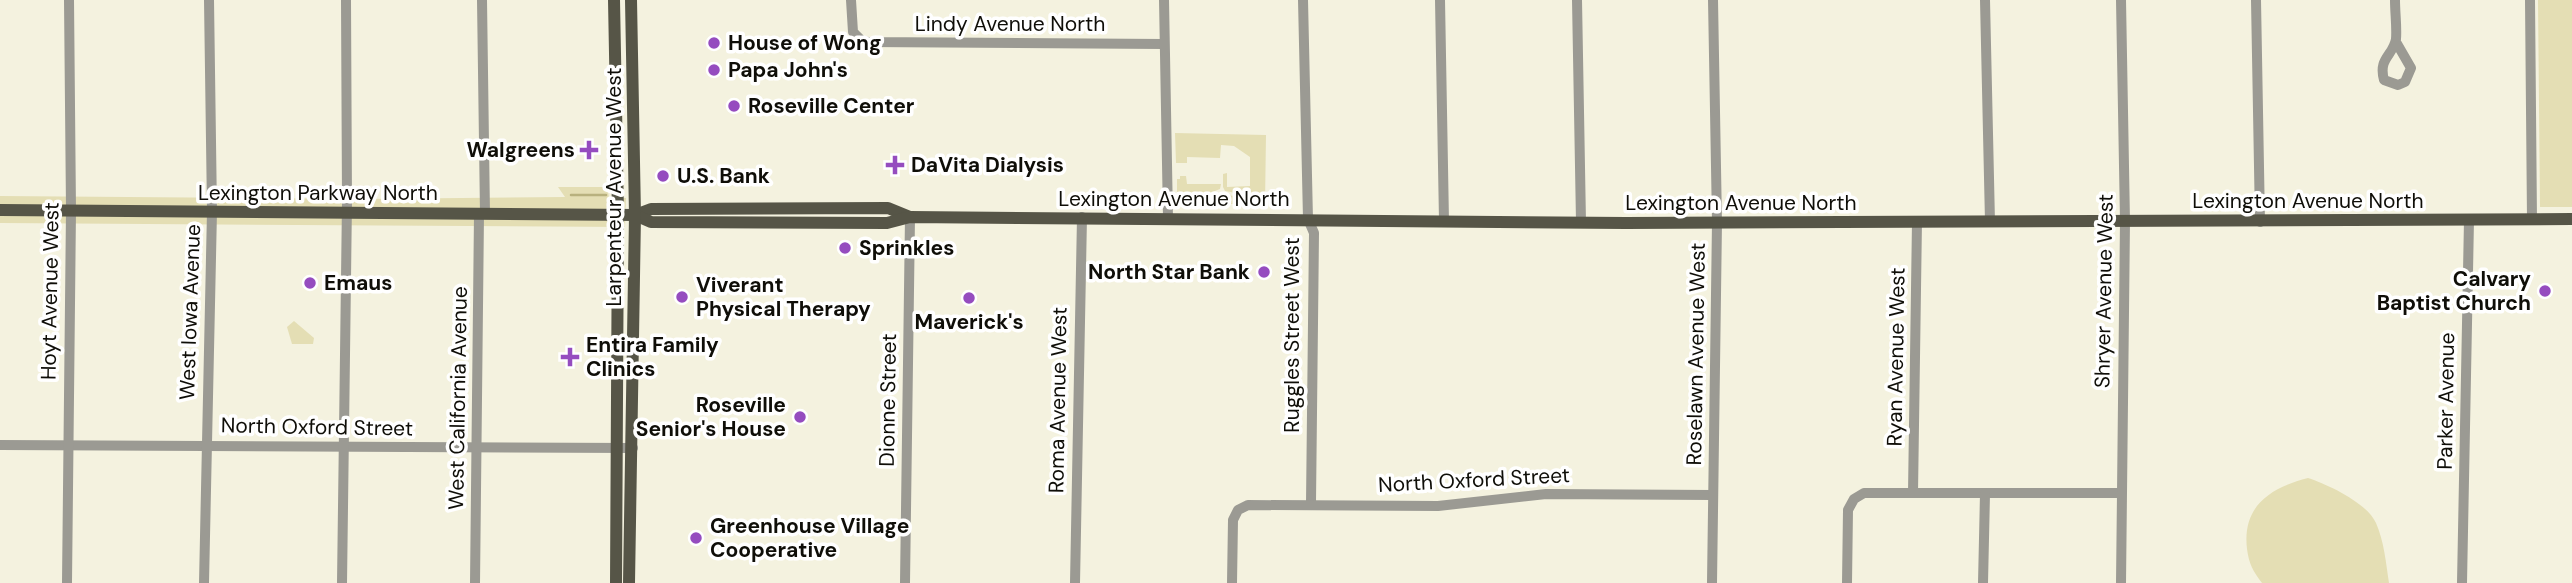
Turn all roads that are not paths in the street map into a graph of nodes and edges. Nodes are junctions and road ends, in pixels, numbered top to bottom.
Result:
1 (69, 0) edge
2 (209, 0) edge
3 (346, 0) edge
4 (482, 0) edge
5 (614, 0) edge
6 (631, 0) edge
7 (851, 0) edge
8 (1164, 0) edge
9 (1303, 0) edge
10 (1440, 0) edge
11 (1577, 0) edge
12 (1713, 0) edge
13 (1985, 0) edge
14 (2121, 0) edge
15 (2256, 0) edge
16 (2395, 0) edge
17 (2530, 0) edge
18 (2396, 42) dead end
19 (1164, 44) junction
20 (0, 210) edge
21 (71, 210) junction
22 (212, 211) junction
23 (346, 213) junction
24 (482, 214) junction
25 (618, 214) junction
26 (635, 215) junction
27 (910, 217) junction
28 (1082, 217) junction
29 (1168, 218) junction
30 (1308, 219) junction
31 (2572, 219) edge
32 (2469, 220) junction
33 (2532, 220) junction
34 (1444, 221) junction
35 (1917, 221) junction
36 (2125, 221) junction
37 (1581, 222) junction
38 (1717, 222) junction
39 (1990, 222) junction
40 (2260, 222) junction
41 (0, 444) edge
42 (205, 445) junction
43 (68, 446) junction
44 (343, 447) junction
45 (477, 447) junction
46 (615, 448) junction
47 (633, 448) junction
48 (1913, 492) junction
49 (2120, 493) junction
50 (1985, 494) junction
51 (1713, 495) junction
52 (1311, 503) junction
53 (67, 583) edge
54 (204, 583) edge
55 (342, 583) edge
56 (475, 583) edge
57 (616, 583) edge
58 (629, 583) edge
59 (905, 583) edge
60 (1075, 583) edge
61 (1232, 583) edge
62 (1712, 583) edge
63 (1847, 583) edge
64 (1983, 583) edge
65 (2120, 583) edge
66 (2462, 583) edge

1 - 21 street, Hoyt Avenue West
2 - 22 street, West Iowa Avenue
3 - 23 street
4 - 24 street, West California Avenue
5 - 25 main road, Larpenteur Avenue West
6 - 26 main road, Larpenteur Avenue West
7 - 19 street, Lindy Avenue North
8 - 19 street
9 - 30 street, Ruggles Street West
10 - 34 street
11 - 37 street
12 - 38 street, Roselawn Avenue West
13 - 39 street
14 - 36 street, Shryer Avenue West
15 - 40 street
16 - 18 street
17 - 33 street
19 - 29 street
20 - 21 main road, Lexington Parkway North
21 - 22 main road, Lexington Parkway North
21 - 43 street, Hoyt Avenue West
22 - 23 main road, Lexington Parkway North
22 - 42 street, West Iowa Avenue
23 - 24 main road, Lexington Parkway North
23 - 44 street
24 - 25 main road, Lexington Parkway North
24 - 45 street, West California Avenue
25 - 26 main road, Lexington Parkway North
25 - 46 main road, Larpenteur Avenue West
26 - 27 main road, Lexington Avenue North
26 - 47 main road, Larpenteur Avenue West
27 - 28 main road, Lexington Avenue North
27 - 59 street, Dionne Street
28 - 29 main road, Lexington Avenue North
28 - 60 street, Roma Avenue West
29 - 30 main road, Lexington Avenue North
30 - 34 main road, Lexington Avenue North
30 - 52 street, Ruggles Street West
31 - 33 main road, Lexington Avenue North
32 - 33 main road, Lexington Avenue North
32 - 40 main road, Lexington Avenue North
32 - 66 street, Parker Avenue
34 - 37 main road, Lexington Avenue North
35 - 38 main road, Lexington Avenue North
35 - 39 main road, Lexington Avenue North
35 - 48 street, Ryan Avenue West
36 - 39 main road, Lexington Avenue North
36 - 40 main road, Lexington Avenue North
36 - 49 street, Shryer Avenue West
37 - 38 main road, Lexington Avenue North
38 - 51 street, Roselawn Avenue West
41 - 43 street, North Oxford Street
42 - 43 street, North Oxford Street
42 - 44 street, North Oxford Street
42 - 54 street, West Iowa Avenue
43 - 53 street, Hoyt Avenue West
44 - 45 street, North Oxford Street
44 - 55 street
45 - 46 street, North Oxford Street
45 - 56 street, West California Avenue
46 - 47 street, North Oxford Street
46 - 57 main road, Larpenteur Avenue West
47 - 58 main road, Larpenteur Avenue West
48 - 50 street
48 - 63 street
49 - 50 street
49 - 65 street, Shryer Avenue West
50 - 64 street
51 - 52 street, North Oxford Street
51 - 62 street, Roselawn Avenue West
52 - 61 street, North Oxford Street

